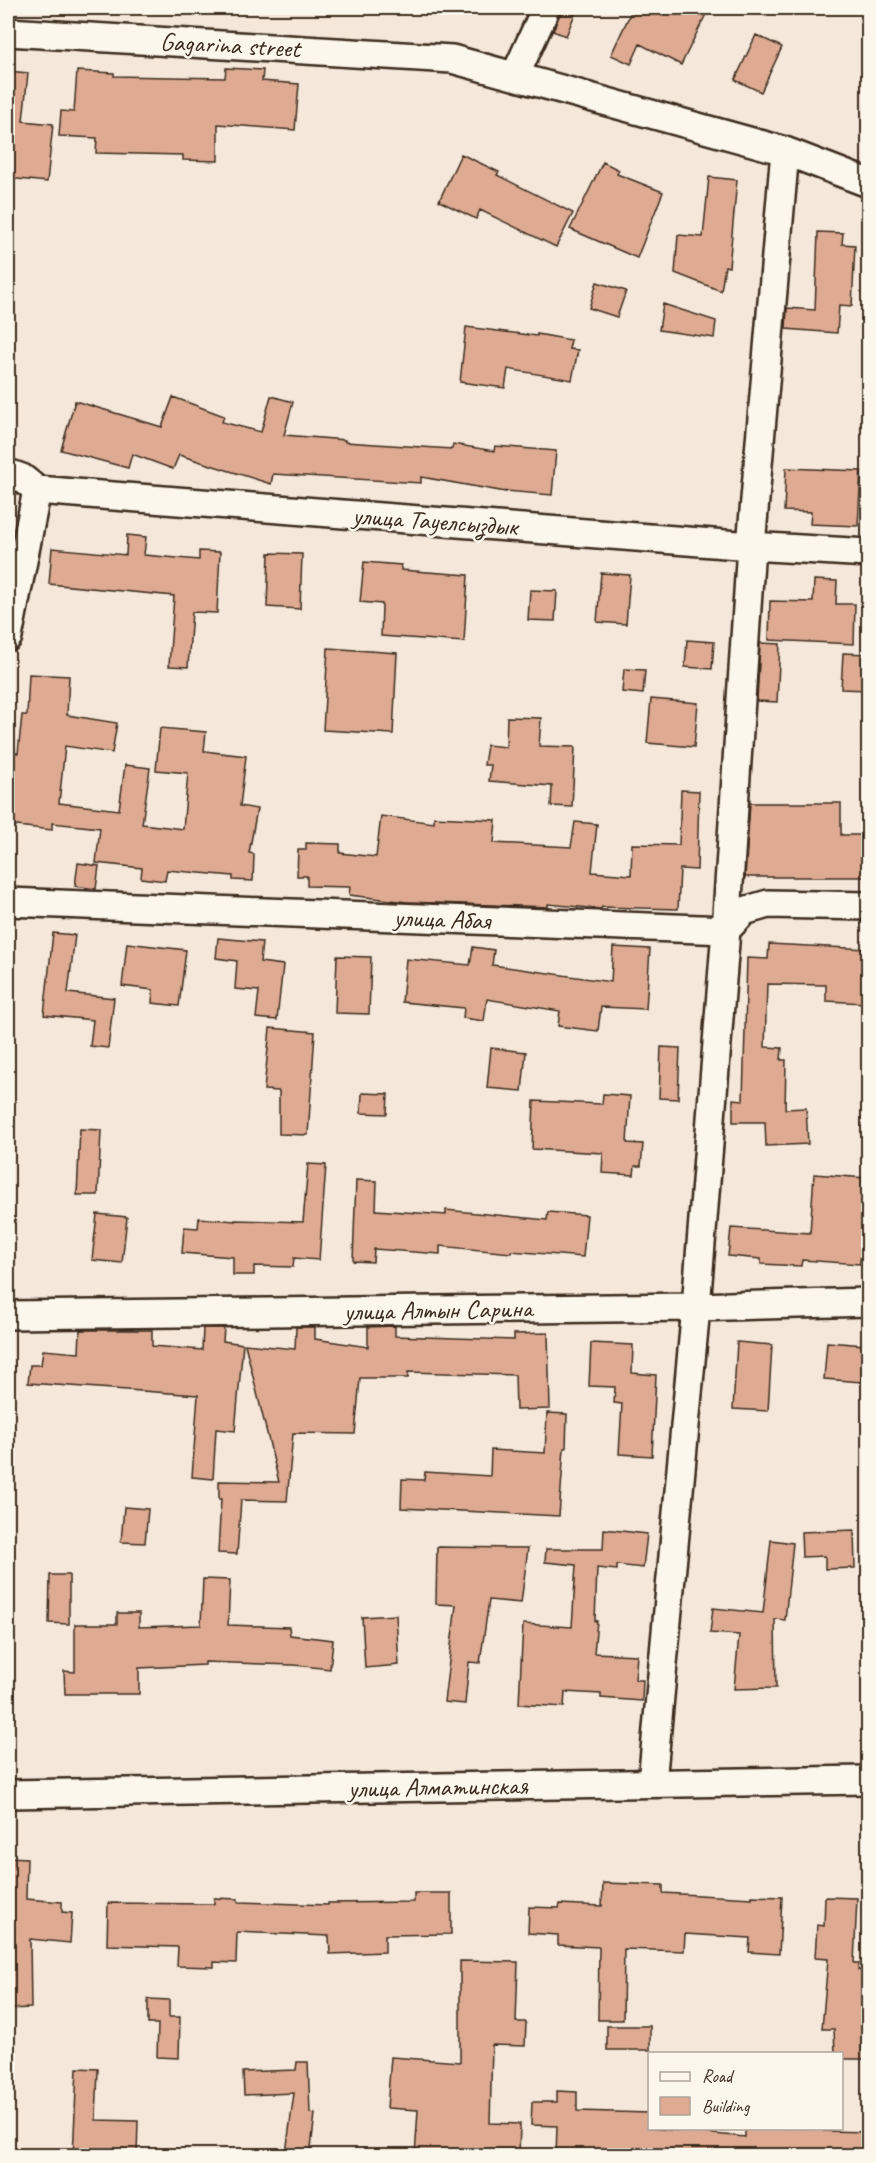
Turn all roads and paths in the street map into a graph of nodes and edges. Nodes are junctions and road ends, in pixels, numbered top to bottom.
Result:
1 (546, 8) edge
2 (8, 32) edge
3 (515, 76) junction
4 (785, 151) junction
5 (868, 183) edge
6 (8, 473) edge
7 (37, 490) junction
8 (750, 546) junction
9 (868, 553) edge
10 (8, 637) edge
11 (8, 902) edge
12 (868, 906) edge
13 (726, 930) junction
14 (868, 1302) edge
15 (696, 1307) junction
16 (8, 1315) edge
17 (868, 1780) edge
18 (652, 1783) junction
19 (8, 1794) edge

1 - 3 street
2 - 3 street, Gagarina street
3 - 4 street, Gagarina street
4 - 5 street, Gagarina street
4 - 8 street
6 - 7 street, улица Тауелсыздык
7 - 8 street, улица Тауелсыздык
7 - 10 street
8 - 9 street, улица Тауелсыздык
8 - 13 street
11 - 13 street, улица Абая
12 - 13 street
13 - 15 street
14 - 15 street, улица Алтын Сарина
15 - 16 street, улица Алтын Сарина
15 - 18 street
17 - 18 street, улица Алматинская
18 - 19 street, улица Алматинская

